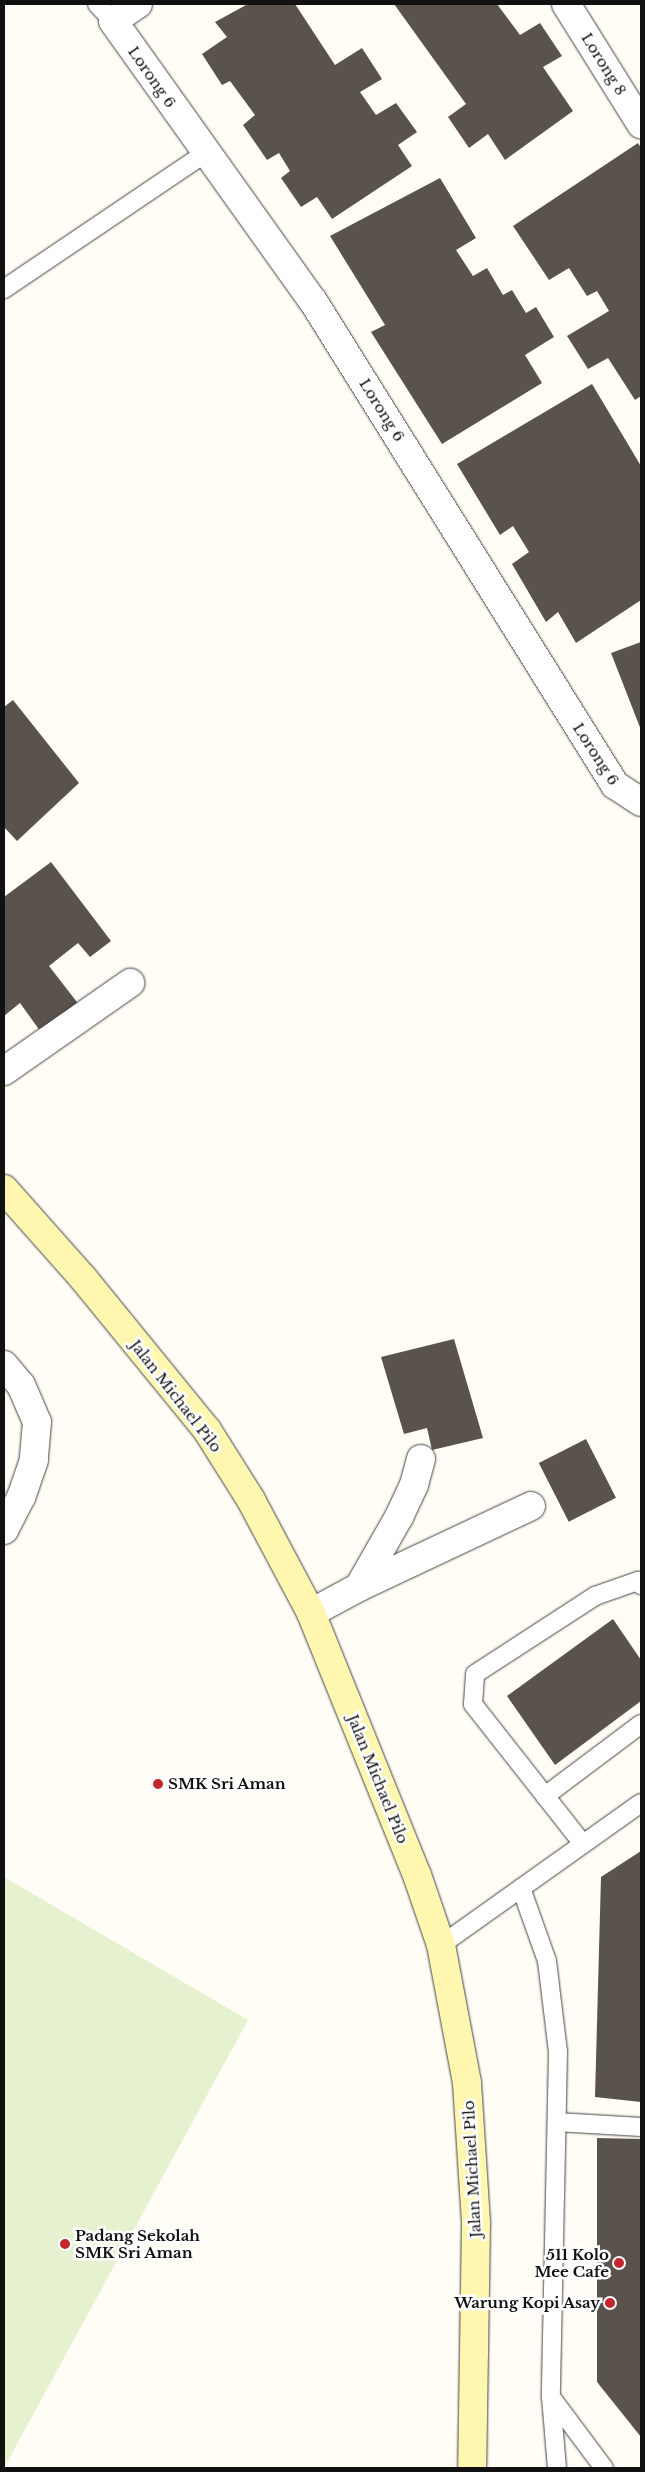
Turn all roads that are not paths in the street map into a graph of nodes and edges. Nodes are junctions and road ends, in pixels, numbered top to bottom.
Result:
1 (138, 4) edge
2 (566, 4) edge
3 (105, 12) edge
4 (637, 110) edge
5 (206, 153) junction
6 (4, 289) edge
7 (641, 802) edge
8 (130, 983) dead end
9 (4, 1071) edge
10 (4, 1189) edge
11 (4, 1365) edge
12 (420, 1458) dead end
13 (531, 1506) dead end
14 (4, 1530) edge
15 (641, 1585) edge
16 (359, 1587) junction
17 (312, 1613) junction
18 (641, 1724) edge
19 (545, 1796) junction
20 (641, 1803) edge
21 (583, 1844) junction
22 (521, 1888) junction
23 (442, 1945) junction
24 (557, 2122) junction
25 (641, 2127) edge
26 (551, 2397) junction
27 (472, 2468) edge
28 (557, 2468) edge
29 (604, 2468) edge

1 - 3 street
2 - 4 street, Lorong 8
3 - 5 street, Lorong 6
5 - 6 lane
5 - 7 street, Lorong 6
8 - 9 street
10 - 17 street, Jalan Michael Pilo
11 - 14 street
12 - 16 street
13 - 16 street
15 - 19 lane
16 - 17 street
17 - 23 street, Jalan Michael Pilo
18 - 19 lane
19 - 21 lane
20 - 21 lane
21 - 22 lane
22 - 23 lane
22 - 24 lane
23 - 27 street, Jalan Michael Pilo
24 - 25 lane
24 - 26 lane
26 - 28 lane
26 - 29 lane

